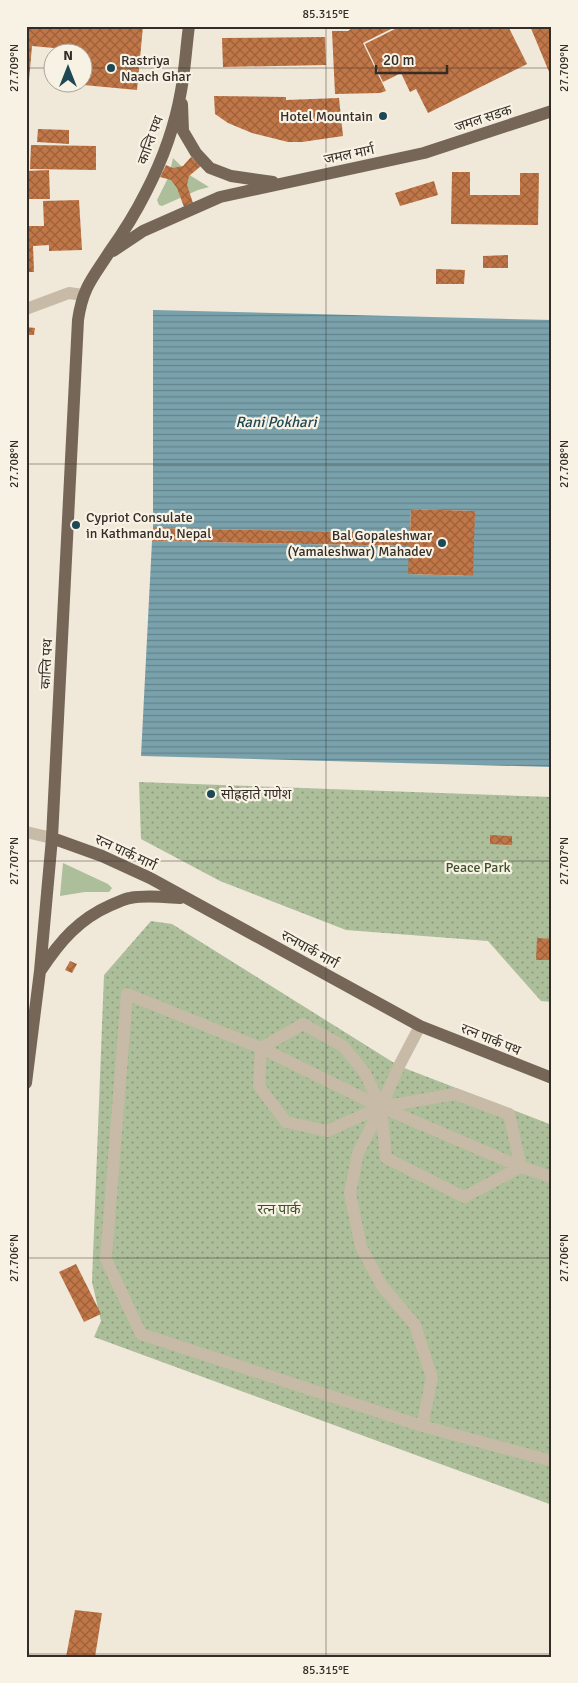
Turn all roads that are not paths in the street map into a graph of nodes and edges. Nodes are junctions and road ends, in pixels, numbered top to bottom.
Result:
1 (189, 26) edge
2 (181, 91) junction
3 (552, 111) edge
4 (424, 153) joint
5 (280, 184) junction
6 (109, 253) junction
7 (83, 295) junction
8 (26, 309) edge
9 (26, 832) edge
10 (52, 838) junction
11 (185, 898) junction
12 (40, 971) junction
13 (420, 1026) junction
14 (260, 1048) junction
15 (552, 1078) edge
16 (26, 1083) edge
17 (381, 1106) junction
18 (521, 1167) junction
19 (552, 1177) edge
20 (422, 1426) junction
21 (552, 1461) edge

1 - 2 main road, कान्ति पथ
2 - 5 main road
2 - 6 main road, कान्ति पथ
3 - 4 main road, जमल सडक
4 - 5 main road, जमल मार्ग
5 - 6 main road, कान्ति पथ
6 - 7 main road, कान्ति पथ
7 - 8 street
7 - 10 main road, कान्ति पथ
9 - 10 street
10 - 11 main road, रत्न पार्क मार्ग
10 - 12 main road, कान्ति पथ
11 - 12 main road
11 - 13 main road, रत्नपार्क मार्ग
12 - 16 main road, कान्ति पथ
13 - 15 main road, रत्न पार्क पथ
13 - 17 street
14 - 17 street
14 - 17 street
14 - 17 street
14 - 20 street
17 - 18 street
17 - 18 street
17 - 18 street
17 - 20 street
18 - 19 street
20 - 21 street

